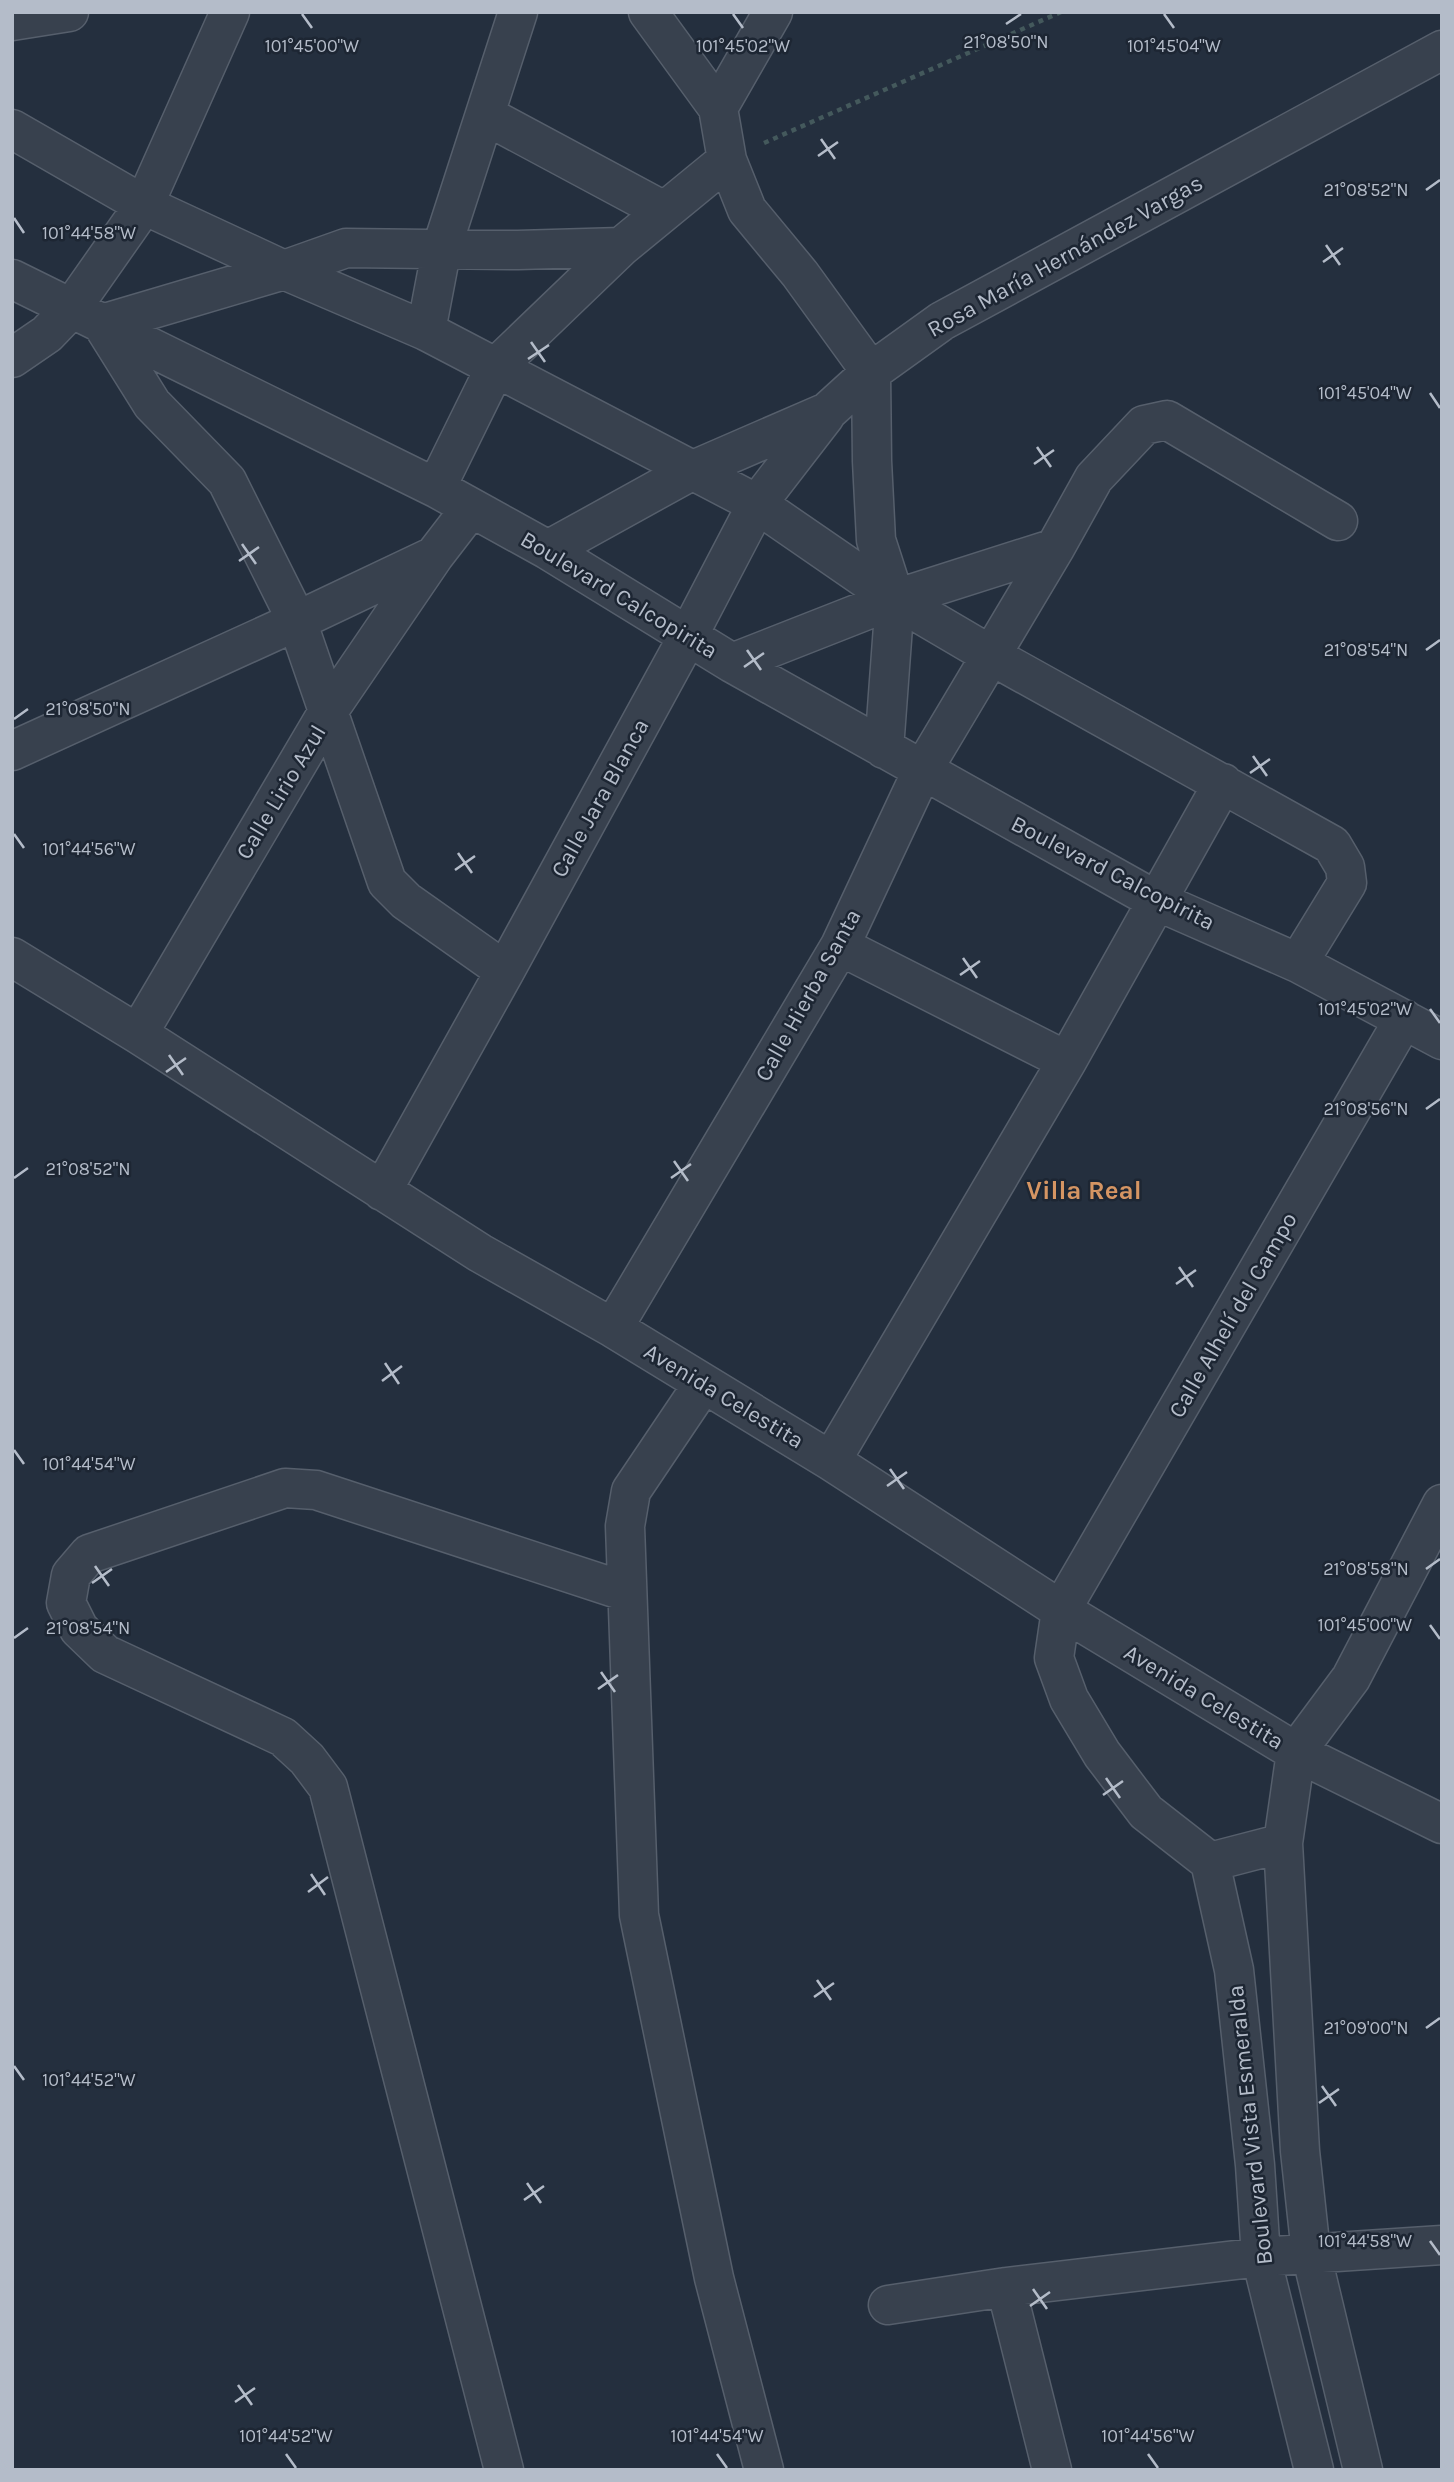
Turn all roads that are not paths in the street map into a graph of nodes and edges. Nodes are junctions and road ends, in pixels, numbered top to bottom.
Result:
1 (69, 12) edge
2 (230, 12) edge
3 (518, 12) edge
4 (648, 12) edge
5 (773, 12) edge
6 (12, 21) edge
7 (1442, 50) edge
8 (718, 108) junction
9 (485, 115) junction
10 (12, 129) edge
11 (727, 160) junction
12 (144, 205) junction
13 (664, 211) junction
14 (442, 247) junction
15 (621, 247) junction
16 (284, 270) junction
17 (12, 279) edge
18 (86, 317) junction
19 (426, 331) junction
20 (12, 358) edge
21 (495, 368) junction
22 (871, 372) junction
23 (827, 412) junction
24 (691, 471) junction
25 (436, 488) junction
26 (757, 504) junction
27 (471, 508) junction
28 (1338, 521) dead end
29 (1055, 548) junction
30 (548, 550) junction
31 (434, 556) junction
32 (895, 599) junction
33 (297, 621) junction
34 (687, 638) junction
35 (992, 656) junction
36 (732, 663) junction
37 (329, 710) junction
38 (884, 749) junction
39 (12, 751) edge
40 (922, 771) junction
41 (1223, 783) junction
42 (1157, 901) junction
43 (839, 946) junction
44 (12, 957) edge
45 (1298, 962) junction
46 (505, 971) junction
47 (1404, 1019) junction
48 (138, 1034) junction
49 (1442, 1040) edge
50 (1067, 1061) junction
51 (382, 1191) junction
52 (613, 1328) junction
53 (703, 1384) junction
54 (831, 1461) junction
55 (1442, 1504) edge
56 (627, 1592) junction
57 (1061, 1610) junction
58 (1296, 1752) junction
59 (1442, 1824) edge
60 (1283, 1843) junction
61 (1210, 1862) junction
62 (1442, 2245) edge
63 (1311, 2253) junction
64 (1261, 2257) junction
65 (1006, 2287) junction
66 (888, 2305) dead end
67 (504, 2470) edge
68 (764, 2470) edge
69 (1052, 2470) edge
70 (1314, 2470) edge
71 (1363, 2470) edge

1 - 6 street
2 - 12 street
3 - 9 street
4 - 8 street
5 - 8 street
7 - 22 street, Rosa María Hernández Vargas
8 - 11 street
9 - 13 street
9 - 14 street
10 - 12 street
11 - 13 street
11 - 22 street
12 - 16 street
12 - 18 street
13 - 15 street
14 - 15 street
14 - 16 street
14 - 19 street
15 - 21 street
16 - 18 street
16 - 19 street
17 - 18 street, Boulevard Calcopirita
18 - 20 street
18 - 25 street, Boulevard Calcopirita
18 - 33 street
19 - 21 street
21 - 24 street
21 - 25 street
22 - 23 street, Rosa María Hernández Vargas
22 - 32 street
23 - 24 street, Rosa María Hernández Vargas
23 - 26 street, Calle Jara Blanca
24 - 26 street
24 - 30 street, Rosa María Hernández Vargas
25 - 27 street, Boulevard Calcopirita
26 - 32 street
26 - 34 street, Calle Jara Blanca
27 - 30 street, Boulevard Calcopirita
27 - 31 street
28 - 29 street, Calle Hierba Santa
29 - 32 street
29 - 35 street, Calle Hierba Santa
30 - 34 street, Boulevard Calcopirita
31 - 33 street
31 - 37 street, Calle Lirio Azul
32 - 35 street
32 - 36 street
32 - 38 street
33 - 37 street
33 - 39 street
34 - 36 street, Boulevard Calcopirita
34 - 46 street, Calle Jara Blanca
35 - 40 street, Calle Hierba Santa
35 - 41 street
36 - 38 street, Boulevard Calcopirita
37 - 46 street
37 - 48 street, Calle Lirio Azul
38 - 40 street, Boulevard Calcopirita
40 - 42 street, Boulevard Calcopirita
40 - 43 street, Calle Hierba Santa
41 - 42 street
41 - 45 street
42 - 45 street, Boulevard Calcopirita
42 - 50 street
43 - 50 street
43 - 52 street, Calle Hierba Santa
44 - 48 street, Avenida Celestita
45 - 47 street, Boulevard Calcopirita
46 - 51 street, Calle Jara Blanca
47 - 49 street, Boulevard Calcopirita
47 - 57 street, Calle Alhelí del Campo
48 - 51 street, Avenida Celestita
50 - 54 street
51 - 52 street, Avenida Celestita
52 - 53 street, Avenida Celestita
53 - 54 street, Avenida Celestita
53 - 56 street
54 - 57 street, Avenida Celestita
55 - 58 street
56 - 67 street
56 - 68 street
57 - 58 street, Avenida Celestita
57 - 61 street
58 - 59 street, Avenida Celestita
58 - 60 street, Boulevard Vista Esmeralda
60 - 61 street
60 - 63 street, Boulevard Vista Esmeralda
61 - 64 street, Boulevard Vista Esmeralda
62 - 63 street
63 - 64 street
63 - 71 street, Boulevard Vista Esmeralda
64 - 65 street
64 - 70 street, Boulevard Vista Esmeralda
65 - 66 street
65 - 69 street

